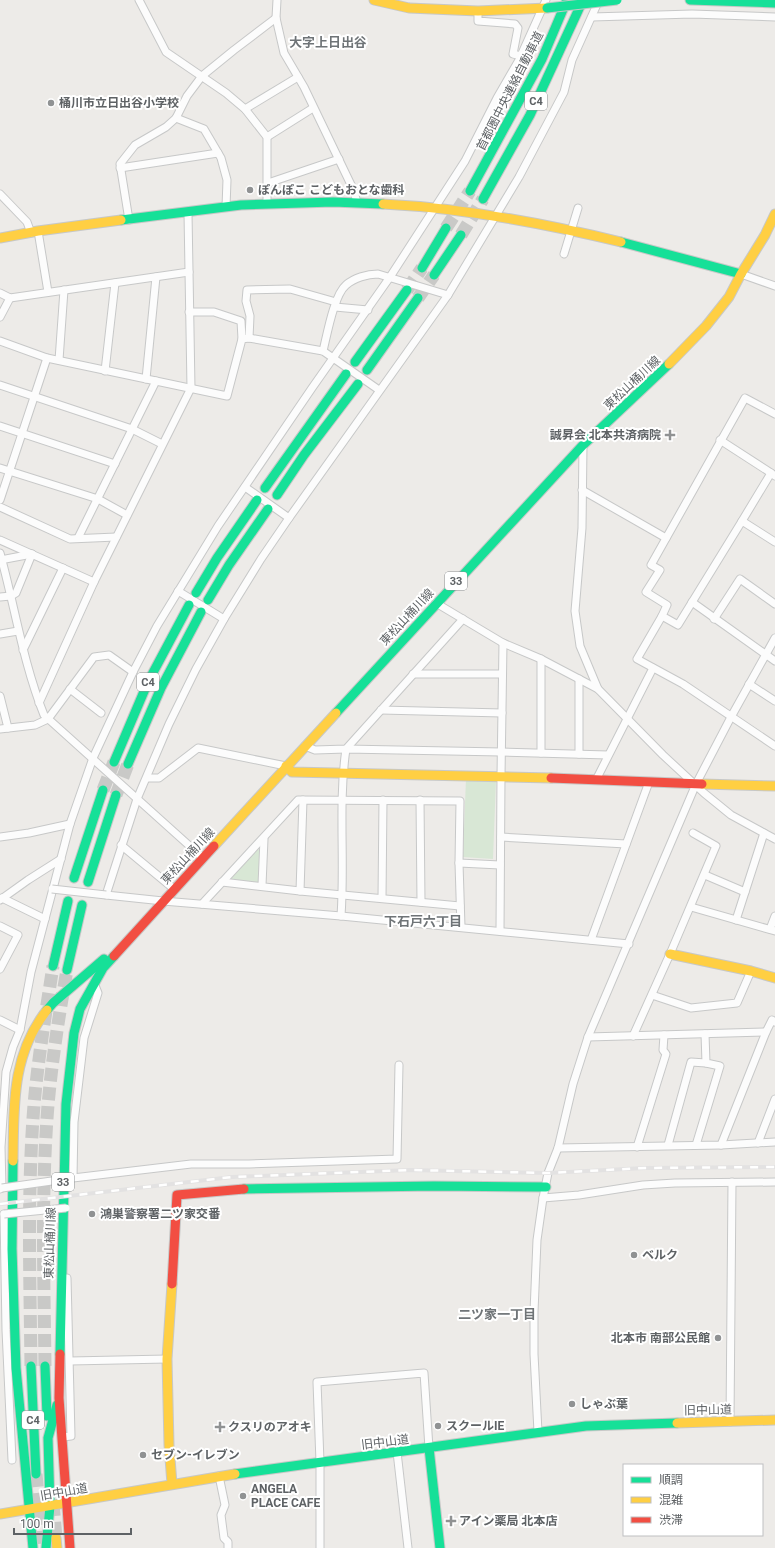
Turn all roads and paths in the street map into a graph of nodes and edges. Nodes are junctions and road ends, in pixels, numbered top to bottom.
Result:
1 (139, 0) edge
2 (278, 0) edge
3 (374, 0) edge
4 (567, 0) edge
5 (583, 0) edge
6 (599, 0) edge
7 (617, 0) edge
8 (690, 0) edge
9 (775, 3) edge
10 (545, 5) edge
11 (478, 11) junction
12 (775, 16) edge
13 (592, 17) junction
14 (276, 18) junction
15 (521, 56) junction
16 (202, 76) junction
17 (298, 77) junction
18 (313, 108) junction
19 (245, 109) junction
20 (176, 118) junction
21 (267, 137) junction
22 (218, 153) junction
23 (339, 159) junction
24 (120, 168) junction
25 (268, 183) junction
26 (470, 191) tunnel mouth
27 (0, 194) edge
28 (483, 199) tunnel mouth
29 (358, 203) junction
30 (267, 204) junction
31 (226, 207) junction
32 (578, 208) dead end
33 (435, 209) junction
34 (188, 213) junction
35 (496, 216) junction
36 (774, 217) edge
37 (129, 220) junction
38 (446, 228) tunnel mouth
39 (571, 230) junction
40 (34, 232) junction
41 (461, 235) tunnel mouth
42 (0, 238) edge
43 (564, 254) dead end
44 (422, 268) tunnel mouth
45 (188, 272) junction
46 (741, 274) junction
47 (434, 275) tunnel mouth
48 (156, 277) junction
49 (390, 277) junction
50 (115, 283) junction
51 (775, 286) edge
52 (64, 290) junction
53 (407, 290) tunnel mouth
54 (48, 292) junction
55 (0, 293) edge
56 (448, 294) junction
57 (10, 298) junction
58 (418, 298) tunnel mouth
59 (335, 304) junction
60 (368, 310) junction
61 (189, 312) junction
62 (0, 317) edge
63 (245, 339) junction
64 (0, 341) edge
65 (322, 352) junction
66 (47, 358) junction
67 (334, 359) junction
68 (58, 360) junction
69 (355, 362) dead end
70 (105, 370) junction
71 (368, 370) dead end
72 (346, 374) dead end
73 (146, 379) junction
74 (156, 381) junction
75 (358, 384) dead end
76 (0, 385) edge
77 (191, 388) junction
78 (379, 390) junction
79 (34, 396) junction
80 (775, 414) edge
81 (0, 426) edge
82 (132, 429) junction
83 (23, 434) junction
84 (720, 440) junction
85 (162, 444) junction
86 (583, 445) junction
87 (115, 464) junction
88 (0, 468) edge
89 (10, 471) junction
90 (773, 475) edge
91 (245, 487) junction
92 (265, 488) dead end
93 (582, 490) junction
94 (277, 495) dead end
95 (98, 499) junction
96 (0, 500) edge
97 (257, 500) dead end
98 (0, 507) edge
99 (268, 509) dead end
100 (127, 514) junction
101 (288, 518) junction
102 (742, 521) junction
103 (116, 537) junction
104 (78, 538) junction
105 (666, 538) junction
106 (0, 540) edge
107 (775, 542) edge
108 (32, 554) junction
109 (1, 558) edge
110 (64, 568) junction
111 (94, 582) junction
112 (178, 591) junction
113 (196, 593) dead end
114 (11, 596) junction
115 (0, 597) edge
116 (208, 600) dead end
117 (692, 602) junction
118 (436, 604) junction
119 (775, 604) edge
120 (189, 605) dead end
121 (201, 612) dead end
122 (662, 616) junction
123 (224, 619) junction
124 (463, 619) junction
125 (714, 619) junction
126 (18, 631) junction
127 (0, 634) edge
128 (775, 638) edge
129 (503, 643) junction
130 (24, 650) junction
131 (766, 655) junction
132 (541, 659) junction
133 (775, 661) edge
134 (653, 668) junction
135 (133, 672) junction
136 (413, 674) junction
137 (502, 674) junction
138 (579, 679) junction
139 (749, 684) junction
140 (70, 689) junction
141 (598, 689) junction
142 (0, 696) edge
143 (775, 701) edge
144 (39, 703) junction
145 (381, 710) junction
146 (101, 713) dead end
147 (502, 713) junction
148 (731, 716) junction
149 (627, 718) junction
150 (48, 719) junction
151 (8, 728) junction
152 (0, 729) edge
153 (305, 746) junction
154 (775, 746) edge
155 (346, 749) junction
156 (501, 752) junction
157 (540, 753) junction
158 (580, 754) junction
159 (608, 755) junction
160 (93, 758) junction
161 (114, 762) tunnel mouth
162 (128, 764) tunnel mouth
163 (286, 766) junction
164 (342, 773) junction
165 (501, 776) junction
166 (147, 778) junction
167 (596, 780) junction
168 (649, 782) junction
169 (696, 784) junction
170 (775, 786) edge
171 (103, 790) tunnel mouth
172 (116, 795) tunnel mouth
173 (137, 799) junction
174 (303, 800) junction
175 (343, 800) junction
176 (382, 800) junction
177 (420, 800) junction
178 (70, 824) junction
179 (693, 833) dead end
180 (764, 833) junction
181 (0, 837) edge
182 (501, 837) junction
183 (775, 838) edge
184 (264, 839) junction
185 (626, 844) junction
186 (121, 846) junction
187 (203, 858) junction
188 (61, 859) junction
189 (459, 863) junction
190 (500, 864) junction
191 (704, 875) junction
192 (74, 878) dead end
193 (88, 882) dead end
194 (222, 882) junction
195 (262, 886) junction
196 (52, 889) junction
197 (174, 889) junction
198 (300, 891) junction
199 (745, 892) junction
200 (106, 895) junction
201 (343, 895) junction
202 (382, 898) junction
203 (1, 899) edge
204 (68, 901) dead end
205 (163, 901) junction
206 (421, 902) junction
207 (202, 904) junction
208 (82, 905) dead end
209 (460, 906) junction
210 (691, 907) junction
211 (342, 916) junction
212 (775, 916) edge
213 (44, 919) junction
214 (736, 920) junction
215 (0, 926) edge
216 (461, 927) junction
217 (772, 930) edge
218 (500, 931) junction
219 (591, 940) junction
220 (125, 942) junction
221 (628, 944) junction
222 (670, 954) junction
223 (53, 966) tunnel mouth
224 (0, 968) edge
225 (67, 970) tunnel mouth
226 (751, 971) junction
227 (775, 978) edge
228 (94, 983) junction
229 (652, 995) junction
230 (0, 1020) edge
231 (775, 1022) edge
232 (20, 1030) junction
233 (766, 1032) junction
234 (705, 1034) junction
235 (633, 1036) junction
236 (664, 1036) junction
237 (588, 1037) junction
238 (706, 1063) junction
239 (399, 1065) dead end
240 (775, 1099) edge
241 (775, 1142) edge
242 (758, 1143) junction
243 (668, 1145) junction
244 (696, 1145) junction
245 (721, 1145) junction
246 (637, 1147) junction
247 (558, 1148) junction
248 (73, 1178) junction
249 (732, 1182) junction
250 (775, 1182) edge
251 (546, 1187) junction
252 (1, 1189) edge
253 (543, 1198) junction
254 (2, 1246) edge
255 (3, 1330) edge
256 (167, 1359) junction
257 (70, 1361) junction
258 (31, 1366) tunnel mouth
259 (45, 1366) tunnel mouth
260 (59, 1398) junction
261 (47, 1416) dead end
262 (16, 1420) junction
263 (775, 1420) edge
264 (730, 1422) junction
265 (538, 1432) junction
266 (63, 1437) junction
267 (429, 1448) junction
268 (397, 1452) junction
269 (12, 1460) dead end
270 (320, 1462) junction
271 (36, 1474) tunnel mouth
272 (219, 1476) junction
273 (172, 1484) junction
274 (68, 1504) junction
275 (50, 1506) junction
276 (29, 1510) junction
277 (0, 1514) edge
278 (56, 1538) tunnel mouth
279 (33, 1548) edge
280 (46, 1548) edge
281 (57, 1548) edge
282 (70, 1548) edge
283 (228, 1548) edge
284 (320, 1548) edge
285 (408, 1548) edge
286 (440, 1548) edge

1 - 16 street
2 - 14 street
3 - 11 main road
4 - 26 main road, 首都圏中央連絡自動車道 / C4
5 - 28 main road, C4
6 - 13 street
7 - 10 main road, bridge
8 - 9 main road
10 - 11 main road
10 - 15 street
11 - 15 street
12 - 13 street
13 - 35 street
14 - 16 street
14 - 17 street
15 - 33 street
16 - 19 street
16 - 20 street
17 - 18 street
17 - 19 street
18 - 21 street
18 - 23 street
19 - 21 street
20 - 22 street
20 - 24 street
21 - 25 street
22 - 24 street
22 - 31 street
23 - 25 street
23 - 29 street
24 - 37 street
25 - 30 street
27 - 40 street
29 - 30 main road
29 - 33 main road
30 - 31 main road
31 - 34 main road
32 - 39 street
33 - 35 main road
33 - 49 street
34 - 37 main road
34 - 45 street
35 - 39 main road
35 - 56 street
36 - 46 main road, 東松山桶川線 / 33
37 - 40 main road
38 - 44 main road
39 - 43 street
39 - 46 main road
40 - 42 main road
40 - 54 street
41 - 47 main road
45 - 48 street
45 - 61 street
46 - 51 street
46 - 86 main road, 東松山桶川線 / 33
48 - 50 street
48 - 73 street
49 - 56 street
49 - 59 street
49 - 60 street
50 - 52 street
50 - 70 street
52 - 54 street
52 - 68 street
53 - 69 main road
54 - 57 street
55 - 57 street
56 - 78 street
57 - 62 street
58 - 71 main road
59 - 60 street
59 - 63 street
59 - 65 street
60 - 67 street
61 - 63 street
61 - 77 street
63 - 65 street
63 - 77 street
64 - 66 street
65 - 67 street
66 - 68 street
66 - 79 street
67 - 78 street
67 - 91 street
68 - 70 street
70 - 73 street
72 - 92 main road
73 - 74 street
74 - 77 street
74 - 82 street
75 - 94 main road
76 - 79 street
77 - 85 street
78 - 101 street
79 - 82 street
79 - 83 street
80 - 84 street
81 - 83 street
82 - 85 street
82 - 87 street
83 - 87 street
83 - 89 street
84 - 90 street
84 - 105 street
85 - 100 street
86 - 93 street
86 - 118 main road, 東松山桶川線 / 33
87 - 95 street
88 - 89 street
89 - 95 street
89 - 96 street
90 - 102 street
91 - 101 street
91 - 112 street
93 - 105 street
93 - 141 street
95 - 100 street
95 - 104 street
97 - 113 main road
98 - 104 street
99 - 116 main road
100 - 103 street
101 - 123 street
102 - 107 street
102 - 117 street
103 - 104 street
103 - 111 street
105 - 122 street
106 - 108 street
108 - 109 street
108 - 110 street
108 - 114 street
109 - 114 street
110 - 111 street
110 - 130 street
111 - 144 street
112 - 123 street
112 - 135 street
114 - 115 street
114 - 126 street
117 - 122 street
117 - 125 street
118 - 124 street
118 - 153 main road, 東松山桶川線 / 33
119 - 125 street
120 - 161 main road, C4
121 - 162 main road, C4
122 - 134 street
123 - 166 street
124 - 129 street
124 - 136 street
125 - 131 street
126 - 127 street
126 - 130 street
128 - 131 street
129 - 132 street
129 - 137 street
130 - 144 street
131 - 133 street
131 - 139 street
132 - 138 street
132 - 157 street
134 - 148 street
134 - 149 street
135 - 140 street
135 - 160 street
136 - 137 street
136 - 145 street
137 - 147 street
138 - 141 street
138 - 158 street
139 - 143 street
139 - 148 street
140 - 146 street
140 - 150 street
141 - 149 street
142 - 151 street
144 - 150 street
145 - 147 street
145 - 155 street
147 - 156 street
148 - 154 street
148 - 169 street
149 - 159 street
149 - 169 street
150 - 151 street
150 - 160 street
151 - 152 street
153 - 155 street
153 - 163 main road, 東松山桶川線 / 33
155 - 156 street
155 - 164 street
156 - 157 street
156 - 165 street
157 - 158 street
158 - 159 street
159 - 167 street
160 - 173 street
160 - 178 street
163 - 164 main road
163 - 166 street
163 - 187 main road, 東松山桶川線 / 33
164 - 165 main road
164 - 175 street
165 - 167 main road
165 - 182 street
166 - 173 street
167 - 168 main road
168 - 169 main road
168 - 185 street
169 - 170 main road
169 - 180 street
169 - 221 street
171 - 192 main road
172 - 193 main road
173 - 186 street
173 - 187 street
174 - 175 street
174 - 184 street
174 - 198 street
175 - 176 street
175 - 201 street
176 - 177 street
176 - 202 street
177 - 189 street
177 - 206 street
178 - 181 street
178 - 188 street
179 - 191 street
180 - 183 street
180 - 199 street
182 - 185 street
182 - 190 street
184 - 194 street
184 - 195 street
185 - 219 street
186 - 197 street
186 - 200 street
187 - 197 main road, 東松山桶川線 / 33
188 - 196 street
188 - 203 street
189 - 190 street
189 - 209 street
190 - 218 street
191 - 199 street
191 - 210 street
194 - 195 street
194 - 207 street
195 - 198 street
196 - 200 street, bridge
196 - 213 street
197 - 205 main road, 東松山桶川線 / 33
198 - 201 street
199 - 214 street
200 - 205 street
201 - 202 street
201 - 211 street
202 - 206 street
203 - 213 street
204 - 223 main road
205 - 207 street
205 - 220 main road, 東松山桶川線 / 33
206 - 209 street
207 - 211 street
208 - 225 main road
209 - 216 street
210 - 214 street
210 - 222 street
211 - 216 street
212 - 217 street
213 - 232 street
214 - 217 street
215 - 224 street
216 - 218 street
218 - 219 street
219 - 221 street
220 - 228 main road, 東松山桶川線 / 33
220 - 262 main road, 東松山桶川線 / 33
221 - 237 street
222 - 226 main road
222 - 229 street
226 - 227 main road
226 - 229 street
228 - 248 street, 33
228 - 260 main road, 東松山桶川線 / 33
229 - 235 street
230 - 232 street
231 - 233 street
232 - 252 street
233 - 234 street
233 - 245 street
234 - 236 street
234 - 238 street
235 - 236 street
235 - 237 street
236 - 246 street
237 - 247 street
238 - 243 street
238 - 244 street
239 - 248 street
240 - 242 street
241 - 242 street
242 - 245 street
243 - 244 street
243 - 246 street
244 - 245 street
246 - 247 street
247 - 251 street
248 - 252 street, bridge
249 - 250 street
249 - 253 street
249 - 264 street
251 - 253 street
251 - 256 main road
253 - 265 street
254 - 255 street
254 - 257 street, 東松山桶川線 / 33, bridge
255 - 262 street
256 - 257 street
256 - 273 main road
257 - 266 street, 東松山桶川線 / 33
258 - 271 main road, C4
259 - 261 main road, C4
260 - 266 main road, 東松山桶川線 / 33
260 - 275 main road, 33
262 - 269 street
262 - 276 main road, 東松山桶川線 / 33
263 - 264 main road, 旧中山道
264 - 265 main road, 旧中山道
265 - 267 main road, 旧中山道
266 - 274 main road, 東松山桶川線 / 33
267 - 268 main road, 旧中山道
267 - 270 street
267 - 286 main road
268 - 270 main road, 旧中山道
268 - 285 street
270 - 272 main road, 旧中山道
270 - 284 street
272 - 273 main road, 旧中山道
272 - 283 street
273 - 274 main road, 旧中山道
274 - 275 main road, 旧中山道
274 - 282 main road, 東松山桶川線 / 33
275 - 276 main road, 旧中山道
275 - 280 main road, 33
276 - 277 main road, 旧中山道
276 - 279 main road, 東松山桶川線 / 33
278 - 281 main road

